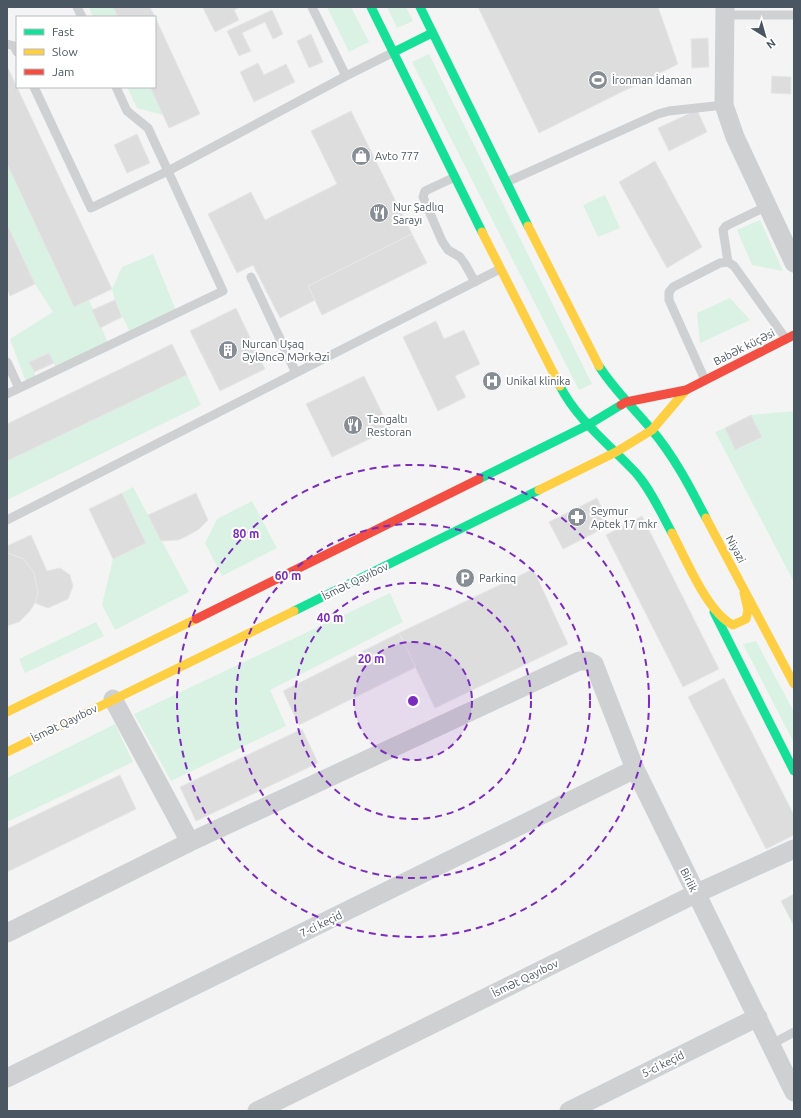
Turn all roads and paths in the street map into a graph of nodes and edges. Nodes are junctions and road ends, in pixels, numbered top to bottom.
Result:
1 (77, 7) edge
2 (312, 7) edge
3 (372, 7) edge
4 (420, 7) edge
5 (725, 11) edge
6 (794, 15) edge
7 (82, 16) edge
8 (432, 33) junction
9 (7, 44) edge
10 (16, 50) edge
11 (394, 52) junction
12 (346, 76) junction
13 (34, 88) edge
14 (116, 88) edge
15 (724, 105) junction
16 (168, 170) junction
17 (455, 177) junction
18 (507, 182) junction
19 (767, 206) junction
20 (728, 262) junction
21 (794, 263) edge
22 (500, 269) junction
23 (250, 277) dead end
24 (475, 282) junction
25 (790, 337) edge
26 (7, 362) edge
27 (296, 373) junction
28 (705, 380) junction
29 (19, 388) junction
30 (686, 390) junction
31 (7, 394) edge
32 (626, 402) junction
33 (588, 425) junction
34 (652, 430) junction
35 (616, 452) junction
36 (7, 520) edge
37 (742, 587) junction
38 (710, 604) junction
39 (794, 684) edge
40 (113, 699) junction
41 (7, 712) edge
42 (7, 752) edge
43 (634, 769) junction
44 (794, 771) edge
45 (190, 842) junction
46 (794, 849) edge
47 (696, 894) junction
48 (7, 933) edge
49 (758, 1018) junction
50 (794, 1032) edge
51 (772, 1044) junction
52 (7, 1078) edge
53 (794, 1092) edge
54 (257, 1111) edge
55 (569, 1111) edge

1 - 7 lane
2 - 12 lane
3 - 11 main road
4 - 8 main road
5 - 6 lane
5 - 15 street
8 - 11 main road
8 - 18 main road, Niyazi
9 - 10 lane
11 - 12 lane
11 - 17 main road
12 - 16 lane
13 - 16 lane
14 - 16 lane
15 - 18 lane
15 - 19 street
16 - 29 lane
17 - 22 main road
17 - 24 lane
18 - 32 main road, Niyazi
19 - 20 lane
19 - 21 street
20 - 25 lane
20 - 28 lane
22 - 24 lane
22 - 33 main road
23 - 27 lane
24 - 27 lane
25 - 28 main road, Babək küçəsi
26 - 29 lane
27 - 36 lane
28 - 30 main road, Babək küçəsi
29 - 31 lane
30 - 32 main road
30 - 34 main road, İsmət Qayıbov
32 - 33 main road
32 - 34 main road, Niyazi
33 - 35 main road
33 - 41 main road
34 - 35 main road, İsmət Qayıbov
34 - 37 main road, Niyazi
35 - 38 main road
35 - 40 main road, İsmət Qayıbov
37 - 38 main road
37 - 39 main road, Niyazi
38 - 44 main road
40 - 42 main road, İsmət Qayıbov
40 - 45 street
43 - 45 street, Birlik
43 - 47 street, Birlik
43 - 52 street, 7-ci keçid
45 - 48 street
46 - 47 street, İsmət Qayıbov
47 - 49 street, Birlik
47 - 54 street, İsmət Qayıbov
49 - 51 street, Birlik
49 - 55 street, 5-ci keçid
50 - 51 lane
51 - 53 street, Birlik

